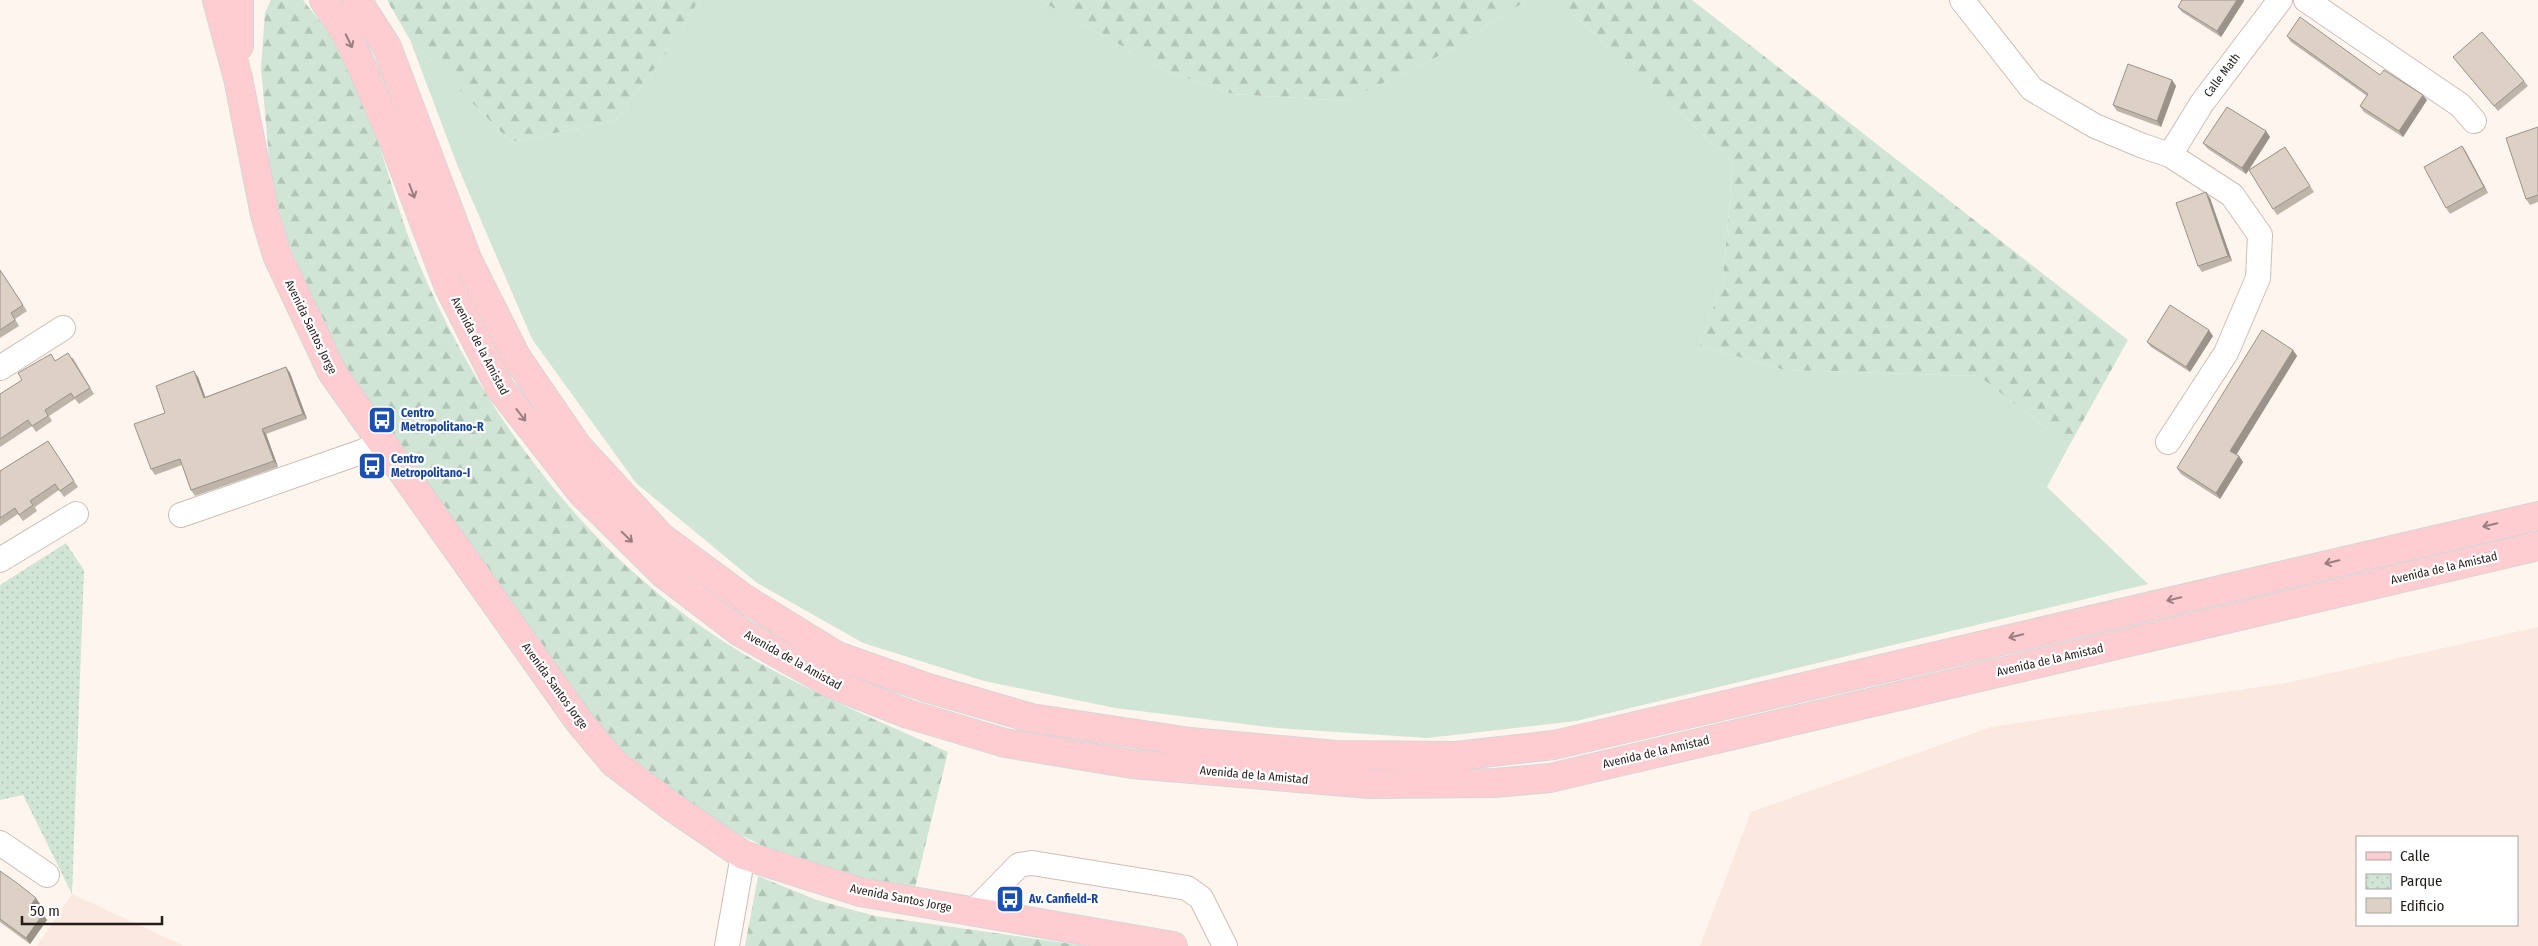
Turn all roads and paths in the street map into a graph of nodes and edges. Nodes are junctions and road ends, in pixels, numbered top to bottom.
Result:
1 (217, 0) edge
2 (239, 0) edge
3 (324, 0) edge
4 (357, 0) edge
5 (380, 0) edge
6 (1962, 0) edge
7 (2280, 0) edge
8 (2306, 0) edge
9 (238, 78) junction
10 (2474, 121) dead end
11 (2170, 155) junction
12 (63, 328) dead end
13 (517, 358) junction
14 (0, 368) edge
15 (380, 442) junction
16 (2168, 442) dead end
17 (76, 514) dead end
18 (180, 515) dead end
19 (2538, 516) edge
20 (2538, 546) edge
21 (0, 560) edge
22 (0, 842) edge
23 (743, 855) junction
24 (47, 875) dead end
25 (973, 912) junction
26 (727, 946) edge
27 (1173, 946) edge
28 (1225, 946) edge

1 - 9 main road, Avenida Santos Jorge
2 - 9 main road, Avenida Santos Jorge
3 -> 20 main road, Avenida de la Amistad
4 - 13 main road, Avenida de la Amistad
5 - 13 main road
6 - 11 street
7 - 11 street, Calle Math
8 - 10 street
9 - 15 main road, Avenida Santos Jorge
11 - 16 street
12 - 14 street
19 -> 13 main road, Avenida de la Amistad
15 - 18 street
15 - 23 main road, Avenida Santos Jorge
17 - 21 street
22 - 24 street
23 - 25 main road, Avenida Santos Jorge
23 - 26 street
25 - 27 main road, Avenida Santos Jorge
25 - 28 street

